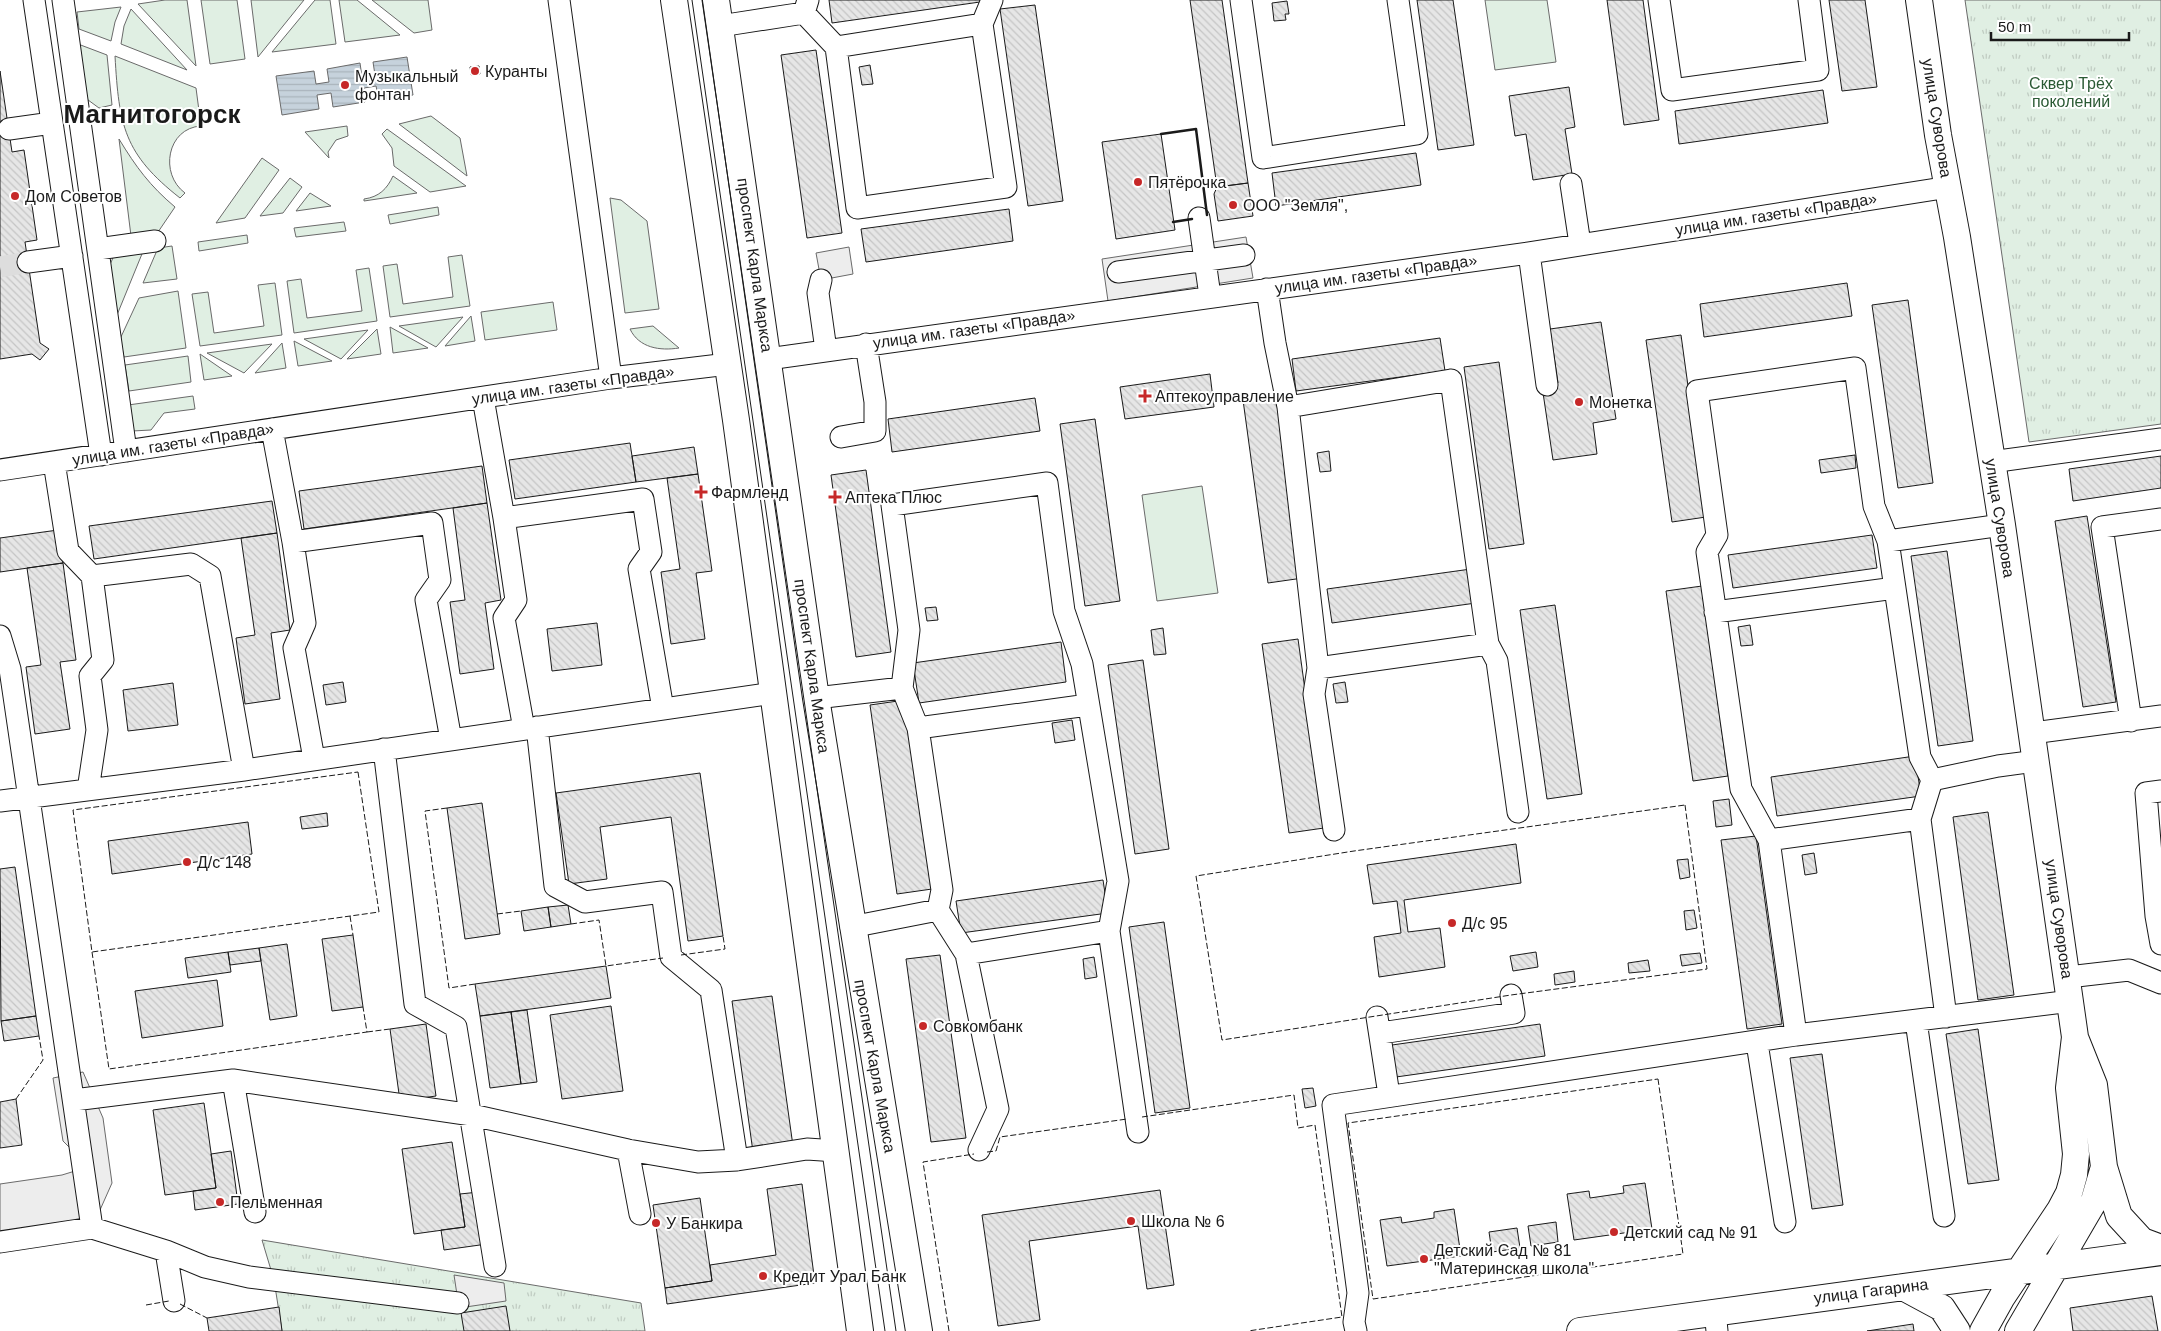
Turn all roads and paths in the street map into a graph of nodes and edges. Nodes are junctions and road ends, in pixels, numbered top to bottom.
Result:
1 (34, 0) edge
2 (63, 0) edge
3 (559, 0) edge
4 (674, 0) edge
5 (716, 0) edge
6 (992, 0) edge
7 (1241, 0) edge
8 (1398, 0) edge
9 (1659, 0) edge
10 (1809, 0) edge
11 (1919, 0) edge
12 (806, 7) edge
13 (982, 24) junction
14 (720, 26) junction
15 (836, 47) junction
16 (52, 122) junction
17 (9, 129) dead end
18 (1571, 184) dead end
19 (1948, 188) junction
20 (1199, 218) dead end
21 (155, 241) dead end
22 (1580, 244) junction
23 (98, 249) junction
24 (1529, 253) junction
25 (1244, 255) dead end
26 (72, 256) junction
27 (1206, 260) junction
28 (28, 262) tunnel mouth
29 (1118, 272) dead end
30 (821, 280) dead end
31 (1267, 290) junction
32 (1210, 296) junction
33 (866, 344) junction
34 (826, 350) junction
35 (768, 359) junction
36 (728, 364) junction
37 (612, 378) junction
38 (1547, 385) dead end
39 (483, 398) junction
40 (1288, 407) junction
41 (272, 429) junction
42 (841, 437) dead end
43 (2161, 439) edge
44 (126, 451) junction
45 (101, 455) junction
46 (54, 462) junction
47 (1991, 462) junction
48 (0, 470) edge
49 (504, 518) junction
50 (2161, 519) edge
51 (2002, 525) junction
52 (1888, 541) junction
53 (293, 542) junction
54 (92, 576) junction
55 (1895, 588) junction
56 (1715, 612) junction
57 (0, 636) edge
58 (1488, 644) junction
59 (1318, 668) junction
60 (902, 688) junction
61 (772, 693) junction
62 (816, 698) junction
63 (1088, 705) junction
64 (663, 708) junction
65 (2161, 716) edge
66 (2131, 720) junction
67 (531, 728) junction
68 (918, 728) junction
69 (2032, 734) junction
70 (451, 740) junction
71 (384, 749) junction
72 (314, 760) junction
73 (2036, 761) junction
74 (244, 770) junction
75 (1932, 780) junction
76 (88, 790) junction
77 (2161, 791) edge
78 (28, 797) junction
79 (0, 801) edge
80 (1518, 812) dead end
81 (1920, 819) junction
82 (1334, 830) dead end
83 (1768, 840) junction
84 (938, 910) junction
85 (852, 927) junction
86 (1109, 931) junction
87 (2161, 944) edge
88 (966, 954) junction
89 (2161, 983) edge
90 (2069, 989) junction
91 (1512, 995) dead end
92 (1946, 1016) junction
93 (1916, 1021) junction
94 (1796, 1036) junction
95 (2075, 1037) junction
96 (1757, 1043) junction
97 (233, 1080) junction
98 (1389, 1095) junction
99 (74, 1100) junction
100 (472, 1115) junction
101 (1138, 1132) dead end
102 (628, 1150) junction
103 (979, 1150) dead end
104 (837, 1151) junction
105 (736, 1160) junction
106 (2104, 1167) junction
107 (255, 1212) dead end
108 (640, 1214) dead end
109 (1944, 1216) dead end
110 (1785, 1222) dead end
111 (92, 1228) junction
112 (0, 1242) edge
113 (2161, 1248) edge
114 (166, 1251) junction
115 (2161, 1252) edge
116 (495, 1266) dead end
117 (2058, 1266) junction
118 (2019, 1272) junction
119 (1903, 1287) junction
120 (174, 1301) dead end
121 (458, 1303) dead end
122 (1716, 1321) edge
123 (860, 1331) edge
124 (919, 1331) edge
125 (1356, 1331) edge
126 (1580, 1331) edge
127 (1957, 1331) edge
128 (1983, 1331) edge
129 (2018, 1331) edge

1 - 16 street
2 - 23 street
3 - 37 street
4 - 36 main road
5 - 14 main road, проспект Карла Маркса
6 - 13 street
7 - 8 street
9 - 10 street
11 - 19 main road, улица Суворова
12 - 14 street
12 - 15 street
13 - 15 street
13 - 15 street
14 - 35 main road, проспект Карла Маркса
16 - 17 street
16 - 26 street
18 - 22 street
19 - 22 street, улица им. газеты «Правда»
19 - 47 main road, улица Суворова
20 - 27 street
21 - 23 street
22 - 24 street, улица им. газеты «Правда»
23 - 44 street
24 - 31 street, улица им. газеты «Правда»
24 - 38 street
25 - 27 street
26 - 28 street
26 - 45 street
27 - 29 street
27 - 32 street
30 - 34 street
31 - 32 street, улица им. газеты «Правда»
31 - 40 street
32 - 33 street, улица им. газеты «Правда»
33 - 34 street, улица им. газеты «Правда»
33 - 42 street
34 - 35 street, улица им. газеты «Правда»
35 - 36 main road, улица им. газеты «Правда»
35 - 62 main road, проспект Карла Маркса
36 - 37 street, улица им. газеты «Правда»
36 - 61 main road
37 - 39 street, улица им. газеты «Правда»
39 - 41 street, улица им. газеты «Правда»
39 - 49 street
40 - 58 street
40 - 59 street
41 - 44 street, улица им. газеты «Правда»
41 - 53 street
43 - 47 street
44 - 45 street, улица им. газеты «Правда»
45 - 46 street, улица им. газеты «Правда»
46 - 48 street, улица им. газеты «Правда»
46 - 54 street
47 - 51 main road, улица Суворова
49 - 64 street
49 - 67 street
50 - 66 street
51 - 52 street
51 - 69 main road, улица Суворова
52 - 55 street
52 - 56 street
53 - 70 street
53 - 72 street
54 - 74 street
54 - 76 street
55 - 56 street
55 - 75 street
56 - 83 street
57 - 78 street
58 - 59 street
58 - 80 street
59 - 82 street
60 - 62 street
60 - 63 street
60 - 68 street
61 - 64 street
61 - 104 main road
62 - 85 main road, проспект Карла Маркса
63 - 68 street
63 - 86 street
64 - 67 street
65 - 66 street
66 - 69 street
67 - 70 street
67 - 105 street
68 - 84 street
69 - 73 main road, улица Суворова
70 - 71 street
71 - 72 street
71 - 100 street
72 - 74 street
73 - 75 street
73 - 90 main road, улица Суворова
74 - 76 street
75 - 81 street
76 - 78 street
77 - 87 street
78 - 79 street
78 - 99 street
81 - 83 street
81 - 92 street
83 - 94 street
84 - 85 street
84 - 88 street
85 - 124 main road, проспект Карла Маркса
86 - 88 street
86 - 101 street
88 - 103 street
89 - 90 street
90 - 92 street
90 - 95 main road, улица Суворова
91 - 98 street
92 - 93 street
93 - 94 street
93 - 109 street
94 - 96 street
95 - 106 main road, улица Суворова
95 - 118 main road, улица Суворова
96 - 98 street
96 - 110 street
97 - 99 street
97 - 100 street
97 - 107 street
98 - 125 street
99 - 111 street
100 - 102 street
100 - 116 street
102 - 105 street
102 - 108 street
104 - 105 street
104 - 123 main road
106 - 113 main road, улица Суворова
106 - 117 main road, улица Суворова
111 - 112 street
111 - 114 street
114 - 120 street
114 - 121 street
115 - 117 main road, улица Гагарина
117 - 118 main road, улица Гагарина
117 - 129 main road, улица Суворова
118 - 119 main road, улица Гагарина
118 - 128 main road, улица Суворова
119 - 122 main road, улица Гагарина
119 - 127 main road
122 - 126 main road, улица Гагарина

